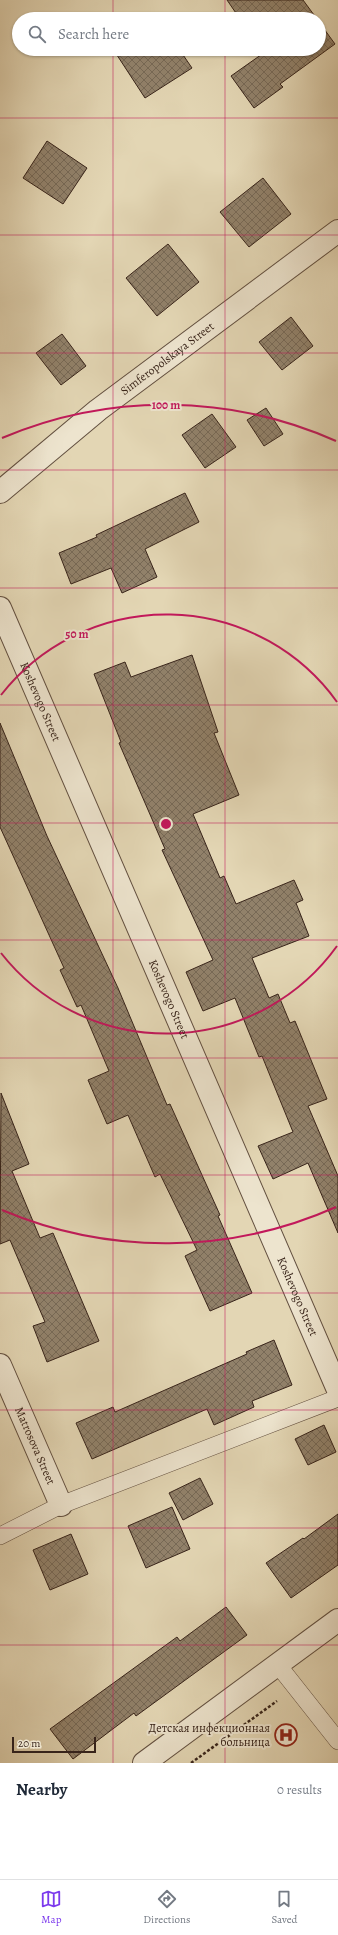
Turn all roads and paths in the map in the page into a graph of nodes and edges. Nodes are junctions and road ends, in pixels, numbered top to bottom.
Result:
1 (338, 231) edge
2 (0, 492) edge
3 (0, 608) edge
4 (0, 1365) edge
5 (338, 1390) edge
6 (338, 1398) edge
7 (61, 1505) junction
8 (0, 1536) edge
9 (338, 1620) edge
10 (278, 1665) junction
11 (295, 1688) junction
12 (338, 1742) edge
13 (144, 1763) edge
14 (191, 1763) edge

1 - 2 street, Simferopolskaya Street
3 - 5 street, Koshevogo Street
4 - 7 street, Matrosova Street
6 - 7 lane
7 - 8 lane
9 - 10 street
10 - 11 lane
10 - 13 street
11 - 12 lane
11 - 14 path

